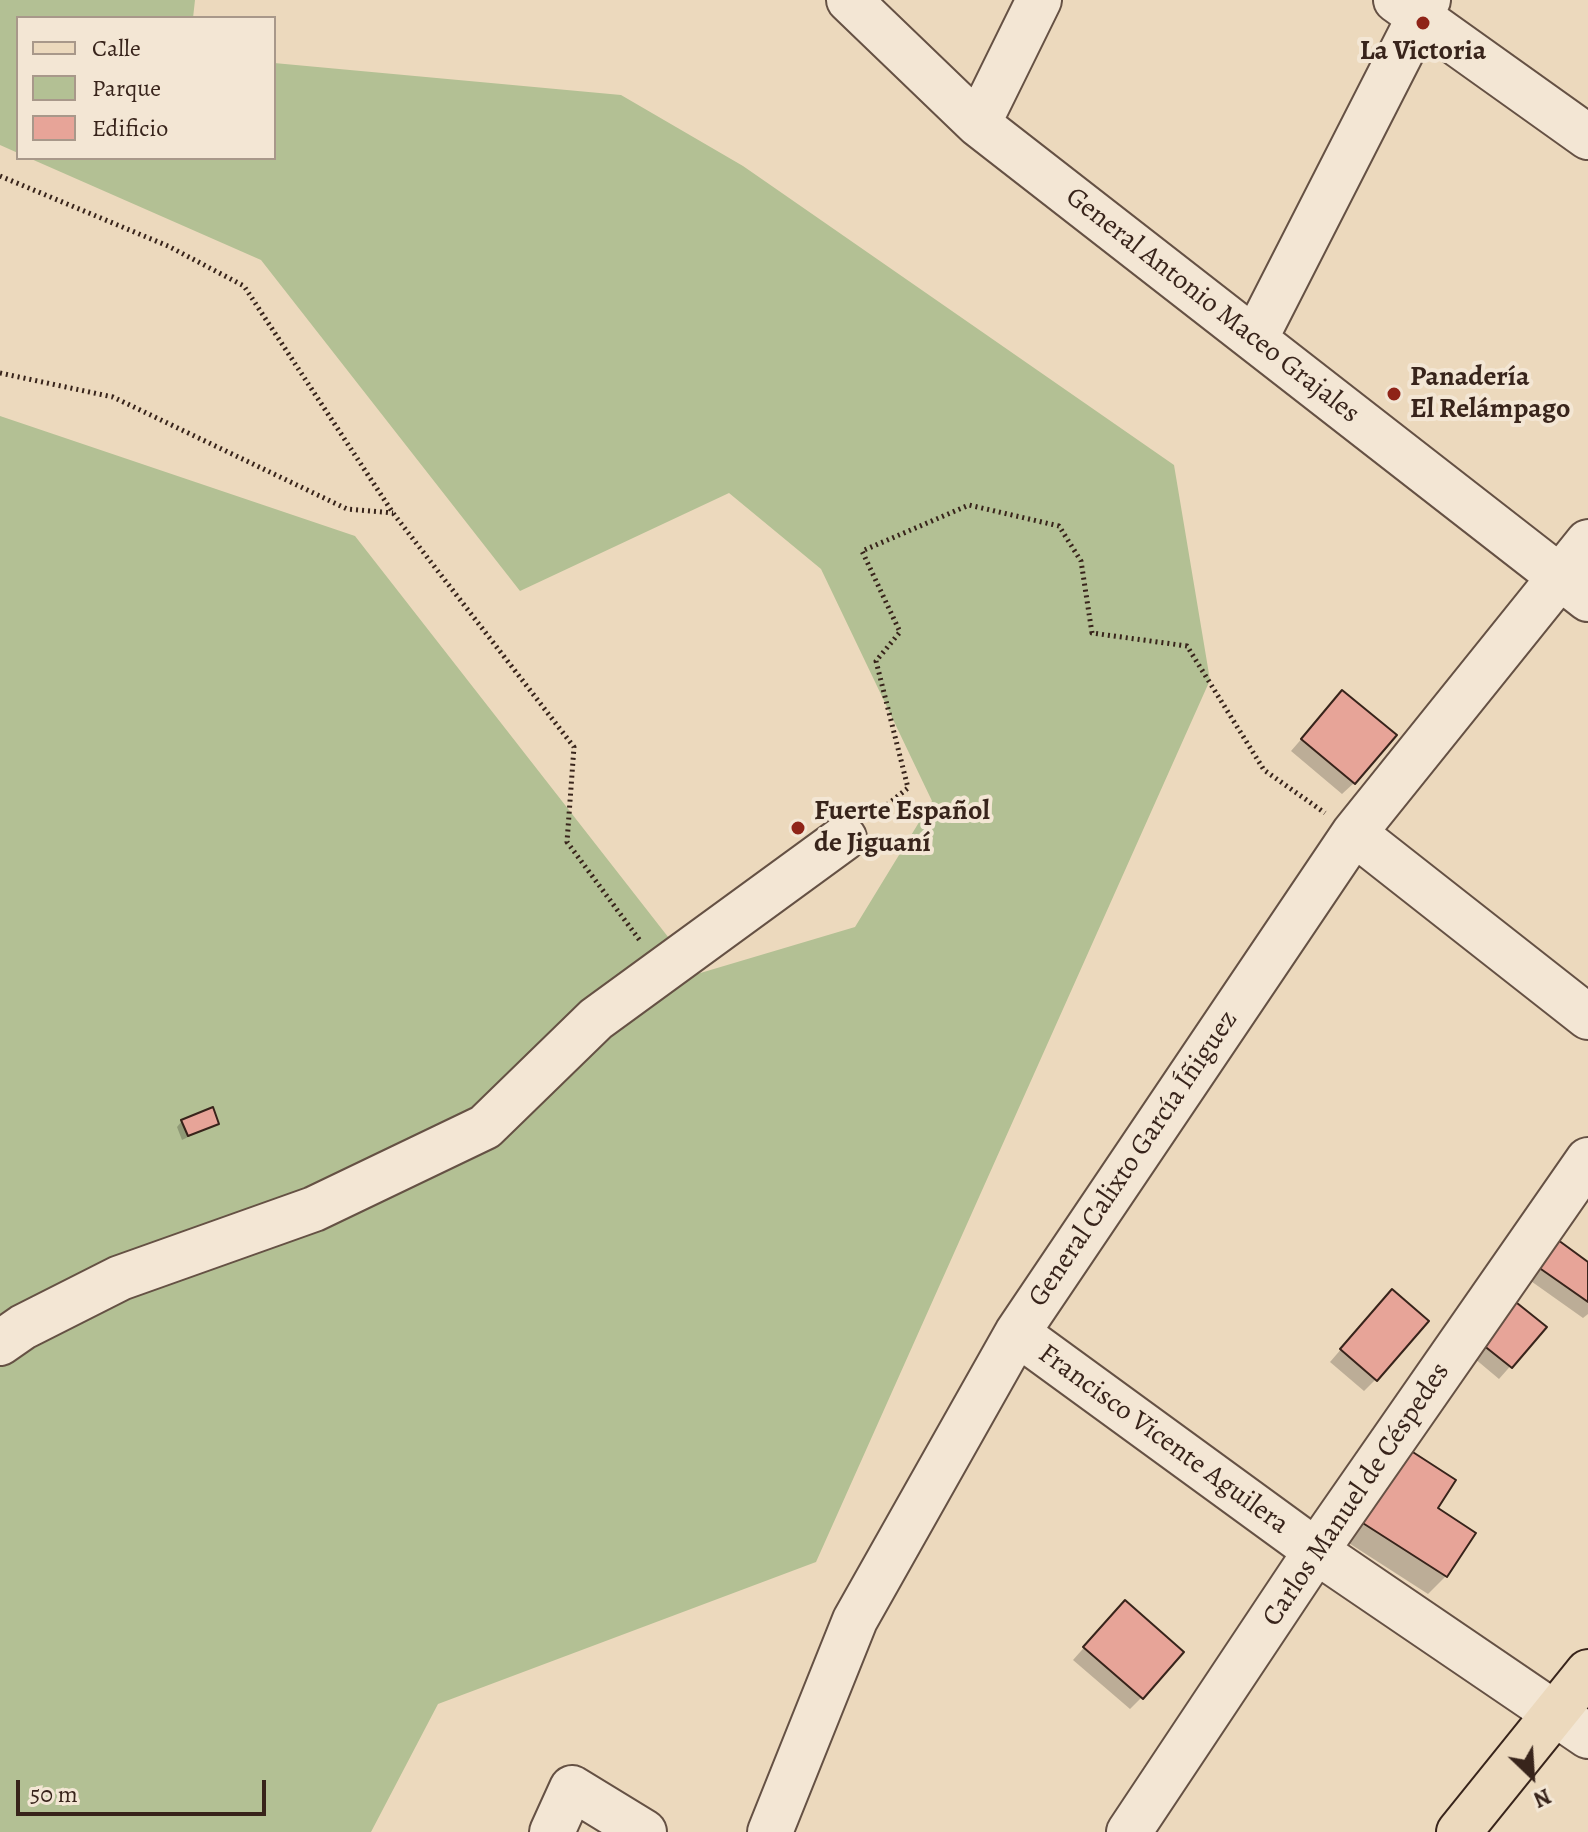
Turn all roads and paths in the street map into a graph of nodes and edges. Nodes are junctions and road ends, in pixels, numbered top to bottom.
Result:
1 (849, 0) edge
2 (1039, 0) edge
3 (1415, 5) edge
4 (978, 124) junction
5 (1588, 137) edge
6 (0, 176) edge
7 (1255, 339) junction
8 (0, 373) edge
9 (393, 513) junction
10 (1588, 542) edge
11 (1575, 589) edge
12 (1354, 833) junction
13 (844, 838) joint
14 (662, 970) junction
15 (1588, 1017) edge
16 (1588, 1160) edge
17 (1017, 1333) junction
18 (0, 1343) edge
19 (1316, 1551) junction
20 (1588, 1672) edge
21 (1572, 1725) edge
22 (552, 1832) edge
23 (644, 1832) edge
24 (770, 1832) edge
25 (1129, 1832) edge
26 (1459, 1832) edge

1 - 4 street, General Antonio Maceo Grajales
2 - 4 street
3 - 5 street
3 - 7 street
4 - 7 street, General Antonio Maceo Grajales
6 - 9 path
7 - 11 street, General Antonio Maceo Grajales
8 - 9 path
9 - 14 path
10 - 11 street, General Calixto García Íñiguez
11 - 12 street, General Calixto García Íñiguez
12 - 13 path
12 - 15 street
12 - 17 street, General Calixto García Íñiguez
13 - 14 street
14 - 18 street
16 - 19 street, Carlos Manuel de Céspedes
17 - 19 street, Francisco Vicente Aguilera
17 - 24 street, General Calixto García Íñiguez
19 - 21 street, Francisco Vicente Aguilera
19 - 25 street, Carlos Manuel de Céspedes
20 - 21 main road
21 - 26 main road
22 - 23 street

